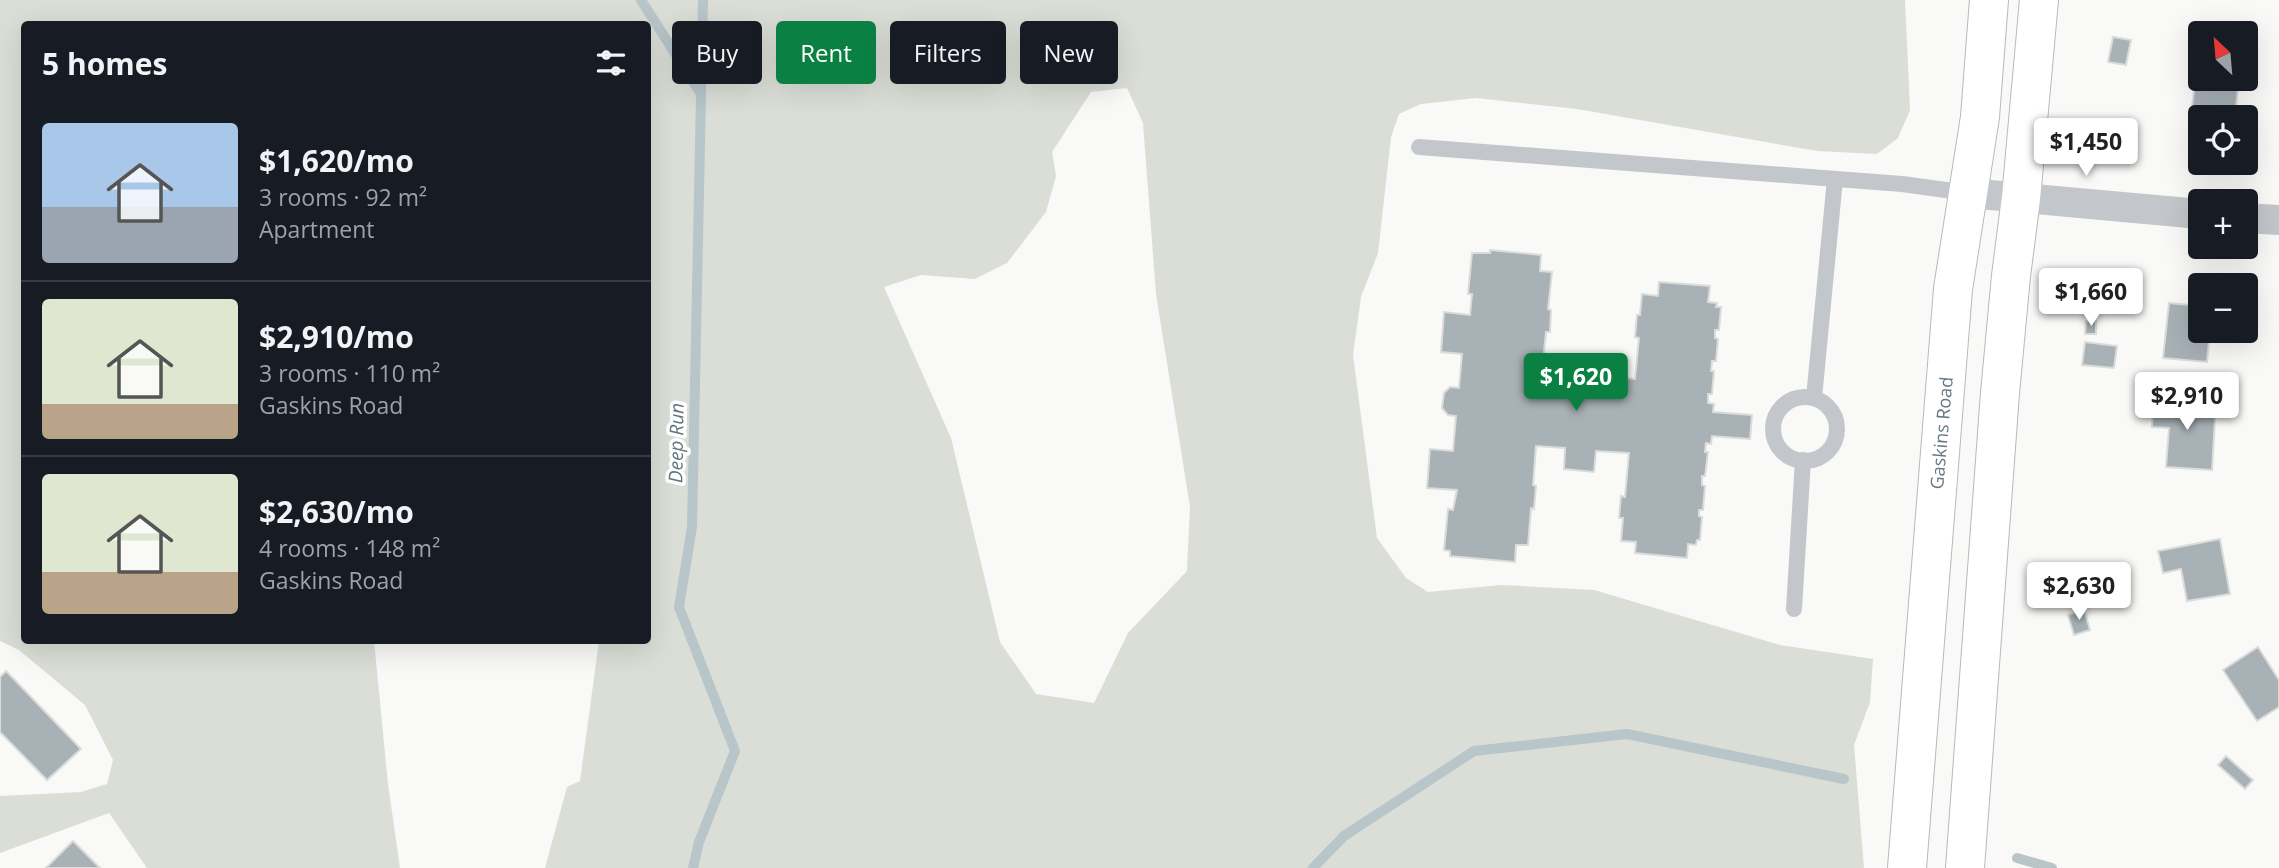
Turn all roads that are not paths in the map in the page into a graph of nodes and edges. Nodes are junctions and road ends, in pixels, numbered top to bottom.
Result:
1 (1989, 0) edge
2 (2039, 0) edge
3 (1419, 147) dead end
4 (1835, 179) junction
5 (1968, 193) junction
6 (2021, 198) junction
7 (2188, 213) edge
8 (2258, 219) edge
9 (2279, 220) edge
10 (1814, 398) junction
11 (1803, 460) junction
12 (1794, 609) dead end
13 (1907, 868) edge
14 (1965, 868) edge

1 - 5 main road, Gaskins Road
2 - 6 main road
3 - 4 lane
4 - 5 lane
4 - 10 lane
5 - 6 street
5 - 13 main road, Gaskins Road
6 - 7 street
6 - 14 main road
8 - 9 street
10 - 11 lane
10 - 11 lane
11 - 12 lane

